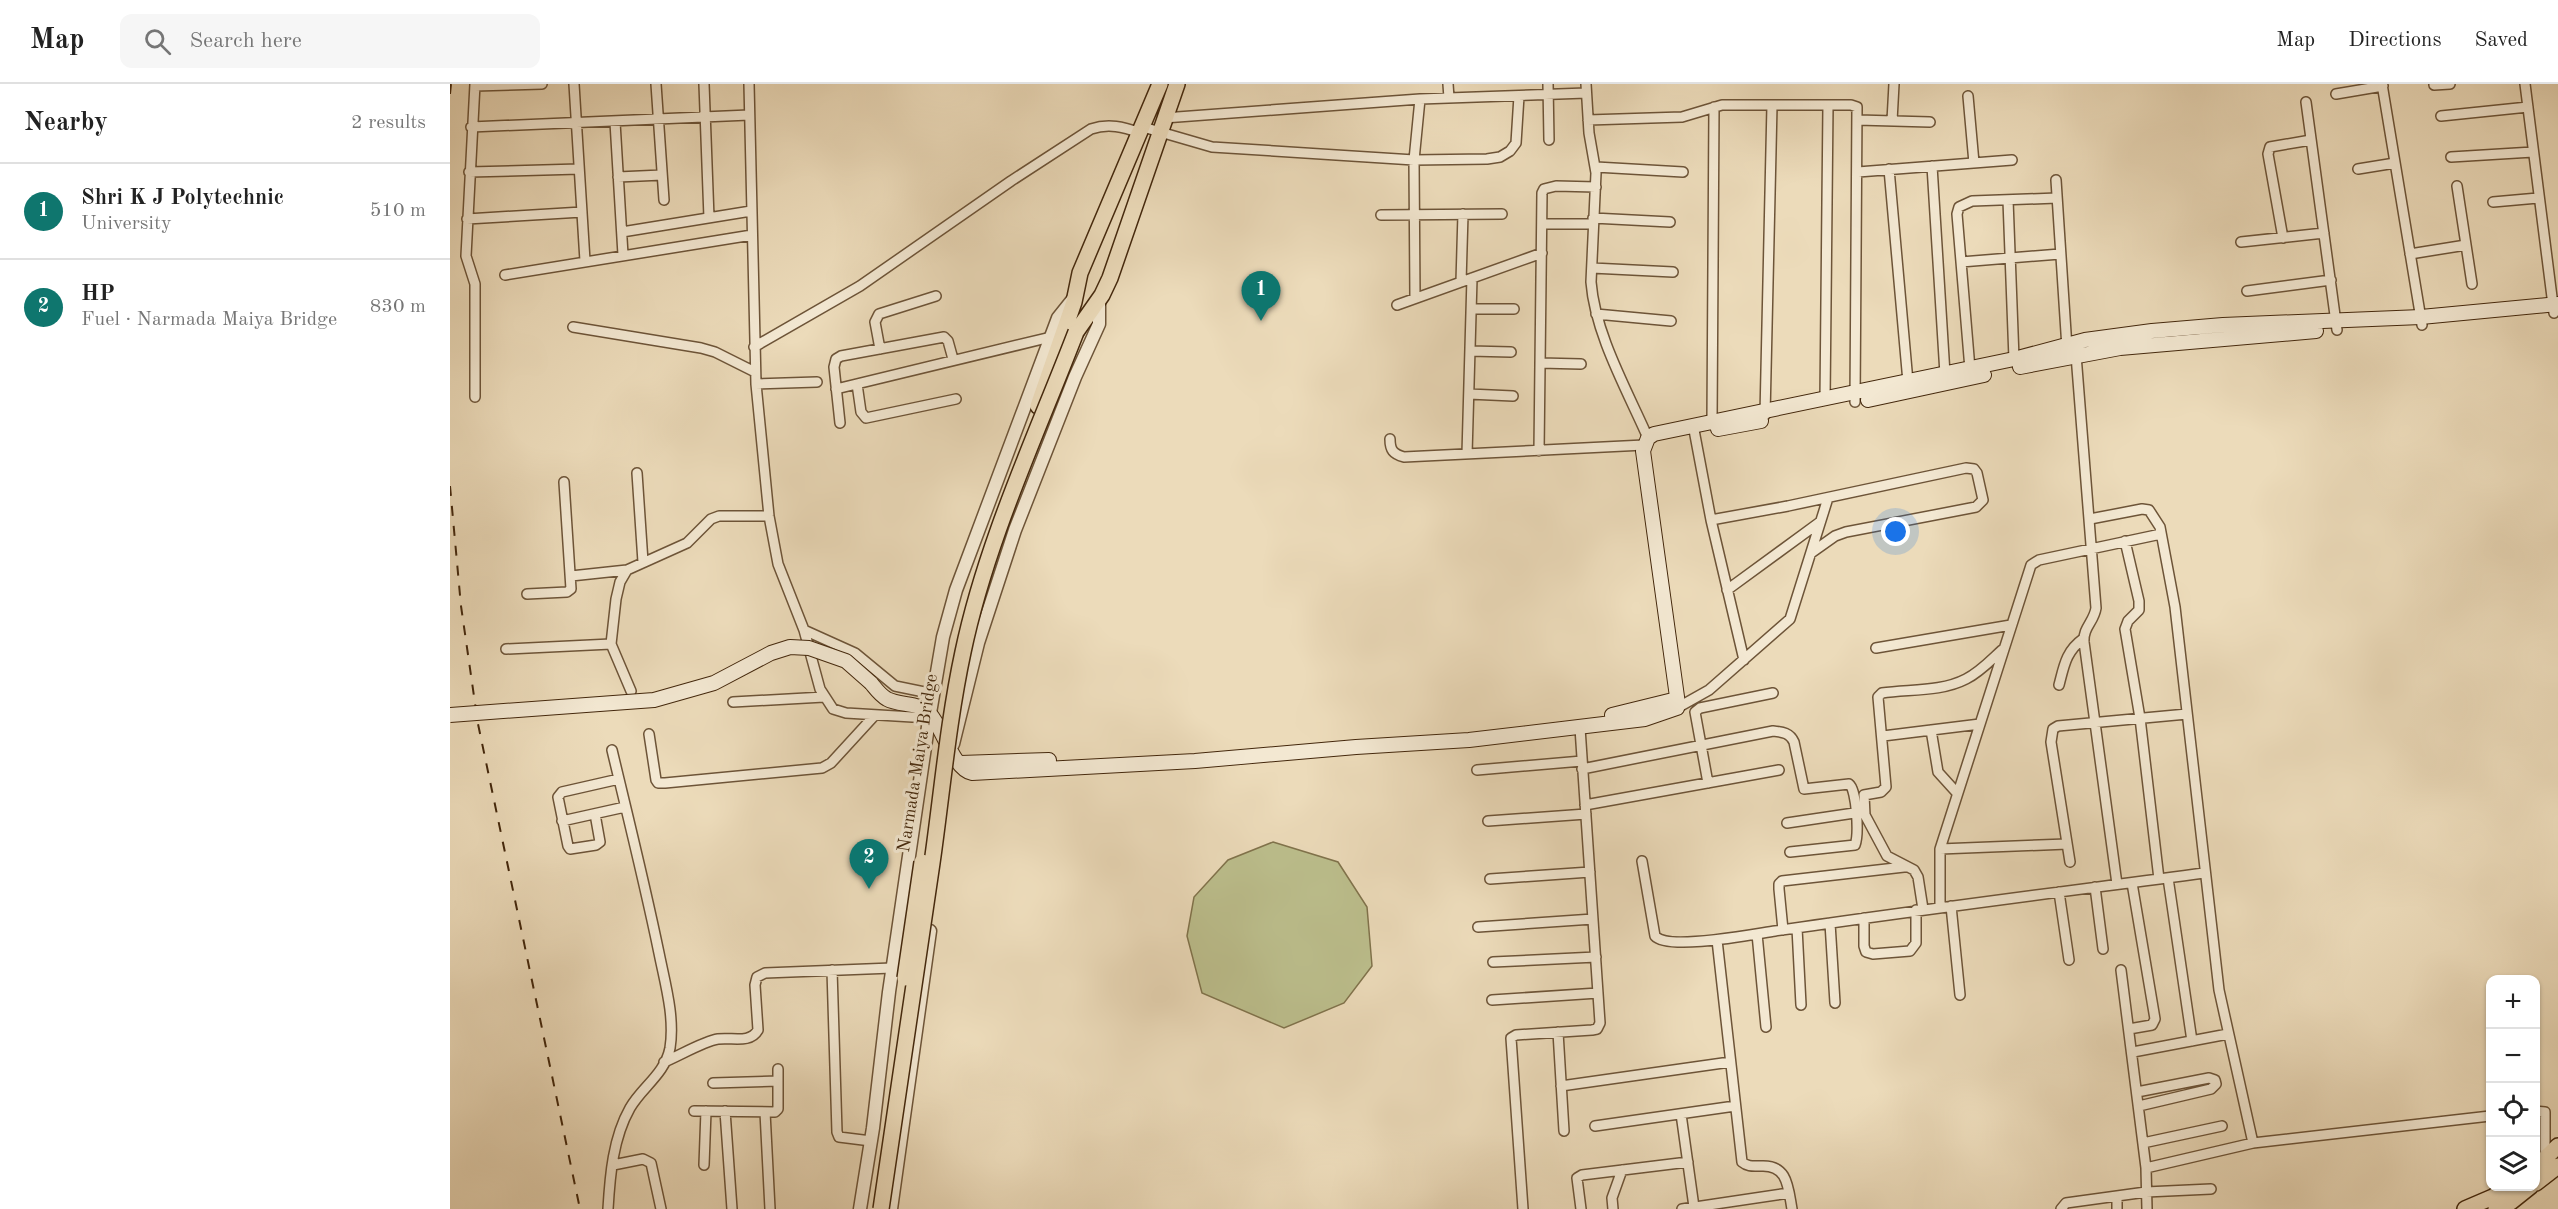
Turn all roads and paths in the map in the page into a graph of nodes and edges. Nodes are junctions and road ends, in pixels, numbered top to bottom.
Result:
1 (542, 84) edge
2 (574, 84) edge
3 (656, 84) edge
4 (704, 84) edge
5 (749, 84) edge
6 (1160, 84) edge
7 (1177, 84) edge
8 (1448, 84) edge
9 (1548, 84) edge
10 (1894, 84) edge
11 (2450, 84) edge
12 (2525, 84) edge
13 (475, 85) edge
14 (2383, 85) edge
15 (2434, 85) edge
16 (1586, 88) edge
17 (2336, 94) dead end
18 (1548, 95) junction
19 (1519, 96) junction
20 (1968, 96) dead end
21 (1449, 98) junction
22 (1420, 99) junction
23 (2306, 102) dead end
24 (1772, 105) junction
25 (1828, 105) junction
26 (1714, 107) junction
27 (2528, 107) junction
28 (749, 115) junction
29 (2440, 116) dead end
30 (705, 117) junction
31 (1164, 118) junction
32 (658, 120) junction
33 (1588, 120) junction
34 (1858, 120) junction
35 (1892, 121) junction
36 (615, 122) junction
37 (1930, 122) dead end
38 (577, 124) junction
39 (471, 127) junction
40 (1142, 130) junction
41 (1159, 133) junction
42 (1549, 140) dead end
43 (2311, 141) junction
44 (2533, 152) junction
45 (2451, 157) dead end
46 (1414, 159) junction
47 (2012, 160) dead end
48 (1974, 163) junction
49 (2395, 163) junction
50 (1932, 166) junction
51 (1596, 167) junction
52 (579, 169) junction
53 (2358, 169) dead end
54 (1889, 170) junction
55 (469, 172) junction
56 (1683, 172) dead end
57 (1858, 172) junction
58 (662, 175) junction
59 (618, 177) junction
60 (2056, 180) dead end
61 (2457, 186) dead end
62 (1596, 187) junction
63 (2057, 198) junction
64 (2538, 198) junction
65 (664, 200) dead end
66 (2008, 200) junction
67 (2493, 202) dead end
68 (582, 212) junction
69 (751, 212) junction
70 (1414, 214) junction
71 (1463, 214) junction
72 (1502, 214) dead end
73 (1381, 215) dead end
74 (709, 218) junction
75 (467, 219) junction
76 (1593, 221) junction
77 (1670, 222) dead end
78 (1542, 224) junction
79 (622, 232) junction
80 (2324, 233) junction
81 (752, 235) junction
82 (2283, 237) junction
83 (2241, 242) dead end
84 (2466, 245) junction
85 (1542, 252) junction
86 (2060, 254) junction
87 (2410, 254) junction
88 (623, 255) junction
89 (2011, 258) junction
90 (585, 261) junction
91 (1961, 262) junction
92 (1592, 267) junction
93 (1673, 272) dead end
94 (505, 275) dead end
95 (1472, 278) junction
96 (2331, 280) junction
97 (1461, 282) junction
98 (2472, 284) dead end
99 (2247, 291) dead end
100 (936, 297) dead end
101 (1075, 297) junction
102 (1415, 298) junction
103 (1099, 300) junction
104 (1397, 305) dead end
105 (1471, 309) junction
106 (1514, 309) dead end
107 (2556, 309) edge
108 (1596, 314) junction
109 (1671, 321) dead end
110 (2421, 321) junction
111 (2336, 326) junction
112 (573, 327) dead end
113 (1071, 329) junction
114 (1051, 337) junction
115 (754, 347) junction
116 (880, 349) junction
117 (1470, 351) junction
118 (1511, 352) dead end
119 (2070, 352) junction
120 (953, 359) junction
121 (2014, 360) junction
122 (1540, 363) junction
123 (1581, 364) dead end
124 (1970, 369) junction
125 (755, 372) junction
126 (1945, 374) junction
127 (817, 382) dead end
128 (1908, 382) junction
129 (756, 384) junction
130 (857, 384) junction
131 (836, 389) junction
132 (1469, 394) junction
133 (1513, 396) dead end
134 (475, 397) dead end
135 (1855, 398) junction
136 (956, 399) dead end
137 (1825, 400) junction
138 (1766, 416) junction
139 (1712, 421) junction
140 (840, 423) dead end
141 (1665, 430) junction
142 (1694, 430) junction
143 (1390, 439) dead end
144 (1646, 441) junction
145 (1539, 451) junction
146 (1467, 454) junction
147 (637, 473) dead end
148 (564, 482) dead end
149 (1828, 498) junction
150 (769, 516) junction
151 (2090, 519) junction
152 (1711, 520) junction
153 (1820, 522) junction
154 (2161, 534) junction
155 (2125, 542) junction
156 (2092, 549) junction
157 (1811, 553) junction
158 (643, 562) junction
159 (627, 570) junction
160 (571, 576) junction
161 (1727, 590) junction
162 (527, 594) dead end
163 (2011, 625) junction
164 (804, 630) junction
165 (2083, 639) junction
166 (611, 644) junction
167 (1876, 648) dead end
168 (2004, 648) junction
169 (506, 649) dead end
170 (1744, 660) junction
171 (2059, 685) dead end
172 (631, 691) dead end
173 (1773, 693) dead end
174 (934, 694) junction
175 (824, 697) junction
176 (733, 702) dead end
177 (1677, 704) junction
178 (2187, 714) junction
179 (450, 715) edge
180 (875, 715) junction
181 (929, 716) junction
182 (2140, 718) junction
183 (2096, 723) junction
184 (1980, 724) junction
185 (1580, 728) junction
186 (1931, 730) junction
187 (649, 734) dead end
188 (1883, 736) junction
189 (1701, 746) junction
190 (612, 750) dead end
191 (952, 752) junction
192 (961, 764) junction
193 (1582, 765) junction
194 (1477, 770) dead end
195 (1779, 770) dead end
196 (619, 779) junction
197 (1708, 783) junction
198 (1957, 793) junction
199 (626, 807) junction
200 (1585, 810) junction
201 (595, 814) junction
202 (1860, 814) junction
203 (562, 821) junction
204 (1488, 821) dead end
205 (1787, 823) dead end
206 (2067, 844) junction
207 (1940, 849) junction
208 (1790, 852) dead end
209 (1642, 861) dead end
210 (2070, 862) dead end
211 (1906, 866) junction
212 (1590, 872) junction
213 (2205, 873) junction
214 (2164, 878) junction
215 (1490, 879) dead end
216 (2132, 883) junction
217 (2117, 884) junction
218 (2096, 887) junction
219 (2059, 892) junction
220 (1951, 906) junction
221 (1940, 907) junction
222 (1919, 910) junction
223 (1864, 918) junction
224 (1593, 919) junction
225 (1830, 923) junction
226 (1478, 927) dead end
227 (1797, 928) junction
228 (1783, 930) junction
229 (1757, 934) junction
230 (1717, 940) junction
231 (2103, 949) dead end
232 (1596, 957) junction
233 (2069, 960) dead end
234 (1493, 962) dead end
235 (892, 968) junction
236 (832, 970) junction
237 (2121, 970) dead end
238 (1598, 993) junction
239 (1960, 995) dead end
240 (1492, 1000) dead end
241 (1835, 1003) dead end
242 (1801, 1005) dead end
243 (1766, 1027) dead end
244 (2129, 1029) junction
245 (1558, 1032) junction
246 (2228, 1034) junction
247 (2192, 1041) junction
248 (2133, 1052) junction
249 (664, 1062) junction
250 (1730, 1062) junction
251 (778, 1069) dead end
252 (778, 1081) junction
253 (713, 1083) dead end
254 (1561, 1086) junction
255 (2137, 1092) junction
256 (1735, 1106) junction
257 (2139, 1106) junction
258 (694, 1111) dead end
259 (706, 1111) junction
260 (725, 1111) junction
261 (765, 1112) junction
262 (2540, 1112) edge
263 (1681, 1114) junction
264 (2486, 1116) edge
265 (1595, 1126) dead end
266 (2222, 1126) dead end
267 (1564, 1131) dead end
268 (871, 1142) junction
269 (2143, 1143) junction
270 (2253, 1143) junction
271 (2558, 1146) edge
272 (1688, 1162) junction
273 (612, 1165) junction
274 (704, 1165) dead end
275 (2547, 1166) edge
276 (2146, 1168) junction
277 (1622, 1170) junction
278 (2211, 1189) dead end
279 (2501, 1191) edge
280 (2525, 1191) edge
281 (2146, 1192) junction
282 (1789, 1193) junction
283 (2117, 1196) junction
284 (1694, 1207) junction
285 (608, 1209) edge
286 (660, 1209) edge
287 (732, 1209) edge
288 (770, 1209) edge
289 (860, 1209) edge
290 (870, 1209) edge
291 (881, 1209) edge
292 (891, 1209) edge
293 (1523, 1209) edge
294 (1581, 1209) edge
295 (1613, 1209) edge
296 (1682, 1209) edge
297 (1792, 1209) edge
298 (2061, 1209) edge
299 (2116, 1209) edge
300 (2147, 1209) edge
301 (2465, 1209) edge
302 (2496, 1209) edge

1 - 13 street
2 - 38 street
3 - 32 street
4 - 30 street
5 - 28 street
6 - 40 main road
7 - 31 main road
8 - 21 street
9 - 18 street
10 - 35 street
11 - 15 street
12 - 27 street
13 - 39 street
14 - 17 street
14 - 49 street
16 - 18 street
16 - 33 street
18 - 19 street
18 - 42 street
19 - 21 street
19 - 46 street
20 - 48 street
21 - 22 street
22 - 31 street
22 - 46 street
23 - 43 street
24 - 25 street
24 - 26 street
24 - 138 street
25 - 34 street
25 - 137 street
26 - 33 street
26 - 139 street
27 - 29 street
27 - 44 street
28 - 30 street
28 - 69 street
30 - 32 street
30 - 74 street
31 - 41 main road
32 - 36 street
32 - 58 street
33 - 51 street
34 - 35 street
34 - 57 street
35 - 37 street
36 - 38 street
36 - 59 street
38 - 39 street
38 - 52 street
39 - 55 street
40 - 41 street
40 - 101 main road
40 - 115 street
41 - 46 street
41 - 103 main road
43 - 80 street
43 - 82 street
44 - 45 street
44 - 64 street
46 - 70 street
47 - 48 street
48 - 50 street
49 - 53 street
49 - 87 street
50 - 54 street
50 - 126 street
51 - 56 street
51 - 62 street
52 - 55 street
52 - 68 street
54 - 57 street
54 - 128 street
55 - 75 street
57 - 135 street
58 - 59 street
58 - 65 street
59 - 79 street
60 - 63 street
61 - 84 street
62 - 76 street
62 - 78 street
63 - 66 street
63 - 86 street
64 - 67 street
64 - 107 street
66 - 89 street
66 - 91 street
68 - 75 street
68 - 90 street
69 - 74 street
69 - 81 street
70 - 71 street
70 - 73 street
70 - 102 street
71 - 72 street
71 - 97 street
74 - 79 street
75 - 134 street
76 - 77 street
76 - 78 street
76 - 92 street
78 - 85 street
79 - 88 street
80 - 82 street
80 - 96 street
81 - 88 street
81 - 115 street
82 - 83 street
84 - 87 street
84 - 98 street
85 - 95 street
85 - 122 street
86 - 89 street
86 - 119 street
87 - 110 street
88 - 90 street
89 - 91 street
89 - 121 street
90 - 94 street
91 - 124 street
92 - 93 street
92 - 108 street
95 - 97 street
95 - 105 street
96 - 99 street
96 - 111 street
97 - 102 street
100 - 116 street
101 - 113 main road
101 - 114 street
102 - 104 street
103 - 113 main road
103 - 191 street
105 - 106 street
105 - 117 street
107 - 110 main road
108 - 109 street
108 - 144 street
110 - 111 main road
111 - 119 main road
112 - 125 street
113 - 290 main road, Narmada Maiya Bridge, bridge
113 - 291 main road, bridge
114 - 120 street
114 - 174 street
115 - 125 street
116 - 120 street
116 - 131 street
117 - 118 street
117 - 132 street
119 - 121 main road
119 - 135 main road
119 - 151 street
120 - 130 street
121 - 124 main road
122 - 123 street
122 - 145 street
124 - 126 main road
125 - 129 street
126 - 128 main road
127 - 129 street
128 - 135 main road
129 - 150 street
130 - 131 street
130 - 136 street
131 - 140 street
132 - 133 street
132 - 146 street
135 - 137 main road
135 - 138 main road
137 - 138 main road
138 - 139 main road
138 - 142 main road
139 - 141 main road
141 - 142 main road
141 - 144 main road
142 - 152 street
143 - 146 street
144 - 145 street
144 - 177 main road
145 - 146 street
147 - 158 street
148 - 160 street
149 - 152 street
149 - 153 street
149 - 157 street
150 - 158 street
150 - 164 street
151 - 154 street
151 - 156 street
152 - 161 street
153 - 157 street
153 - 161 street
154 - 155 street
154 - 178 street
155 - 156 street
155 - 182 street
156 - 163 street
156 - 165 street
157 - 170 street
158 - 159 street
159 - 160 street
159 - 166 street
160 - 162 street
161 - 170 street
163 - 167 street
163 - 168 street
164 - 174 street
164 - 175 street
165 - 171 street
165 - 183 street
166 - 169 street
166 - 172 street
168 - 184 street
168 - 188 street
170 - 177 street
173 - 189 street
174 - 181 street
175 - 176 street
175 - 180 street
177 - 185 main road
177 - 192 main road
178 - 182 street
178 - 213 street
179 - 181 main road, bridge
180 - 181 street
180 - 187 street
181 - 191 main road
181 - 235 street
182 - 183 street
182 - 214 street
183 - 206 street
183 - 217 street
184 - 186 street
184 - 198 street
185 - 192 main road
185 - 193 street
186 - 188 street
186 - 198 street
188 - 202 street
189 - 193 street
189 - 197 street
189 - 202 street
190 - 196 street
191 - 192 main road
191 - 292 street
193 - 194 street
193 - 200 street
195 - 197 street
196 - 199 street
196 - 203 street
197 - 200 street
198 - 207 street
199 - 201 street
199 - 249 street
200 - 204 street
200 - 212 street
201 - 203 street
201 - 203 street
202 - 205 street
202 - 208 street
202 - 211 street
206 - 207 street
206 - 210 street
207 - 221 street
209 - 230 street
211 - 222 street
211 - 228 street
212 - 215 street
212 - 224 street
213 - 214 street
213 - 246 street
214 - 216 street
214 - 247 street
216 - 217 street
216 - 244 street
217 - 218 street
218 - 219 street
218 - 231 street
219 - 220 street
219 - 233 street
220 - 221 street
220 - 239 street
221 - 222 street
222 - 223 street
222 - 223 street
223 - 225 street
224 - 226 street
224 - 232 street
225 - 227 street
225 - 241 street
227 - 228 street
227 - 242 street
228 - 229 street
229 - 230 street
229 - 243 street
230 - 250 street
232 - 234 street
232 - 238 street
235 - 236 street
235 - 268 street
236 - 249 street
236 - 268 street
237 - 244 street
238 - 240 street
238 - 245 street
244 - 248 street
245 - 254 street
245 - 293 street
246 - 247 street
246 - 270 street
247 - 248 street
248 - 255 street
249 - 273 street
250 - 254 street
250 - 256 street
251 - 252 street
252 - 253 street
252 - 261 street
254 - 267 street
255 - 257 street
255 - 257 street
256 - 263 street
256 - 282 street
257 - 269 street
258 - 259 street
259 - 260 street
259 - 274 street
260 - 261 street
260 - 287 street
261 - 288 street
262 - 275 street
263 - 265 street
263 - 272 street
264 - 270 street
266 - 269 street
268 - 289 street
269 - 276 street
270 - 276 street
271 - 275 main road
272 - 277 street
272 - 284 street
273 - 285 street
273 - 286 street
276 - 281 street
277 - 294 street
277 - 295 street
278 - 281 street
279 - 301 main road
280 - 302 main road
281 - 283 street
281 - 300 street
282 - 284 street
282 - 297 street
283 - 298 street
283 - 299 street
284 - 296 street

